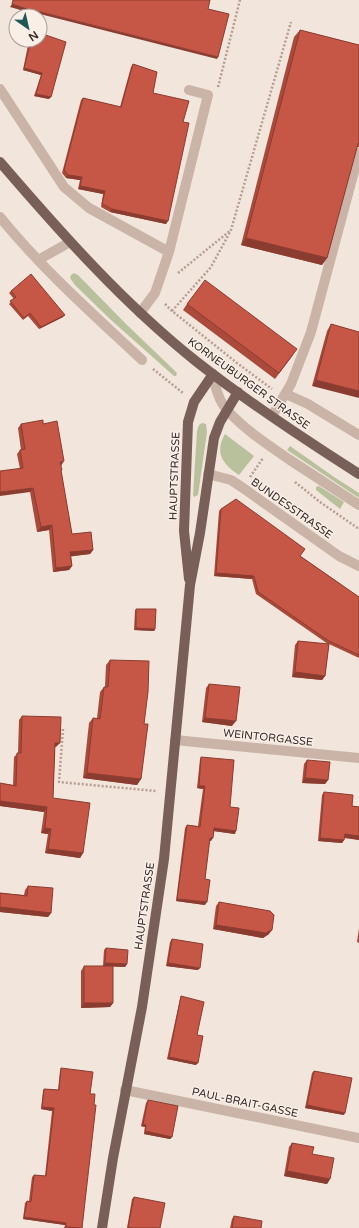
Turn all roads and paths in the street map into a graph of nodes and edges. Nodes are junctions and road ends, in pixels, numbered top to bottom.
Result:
1 (291, 22) dead end
2 (0, 89) edge
3 (189, 90) dead end
4 (359, 153) edge
5 (0, 162) edge
6 (0, 217) edge
7 (231, 230) junction
8 (70, 242) junction
9 (169, 252) junction
10 (38, 260) junction
11 (173, 278) dead end
12 (155, 293) junction
13 (172, 311) junction
14 (140, 312) junction
15 (142, 360) joint
16 (213, 374) junction
17 (180, 390) dead end
18 (238, 392) junction
19 (285, 396) junction
20 (227, 410) junction
21 (272, 416) junction
22 (359, 435) edge
23 (269, 461) dead end
24 (208, 474) junction
25 (359, 474) edge
26 (292, 479) dead end
27 (243, 488) junction
28 (359, 505) edge
29 (359, 529) edge
30 (359, 566) edge
31 (190, 585) junction
32 (63, 729) dead end
33 (175, 740) junction
34 (359, 758) edge
35 (170, 793) junction
36 (125, 1090) junction
37 (359, 1138) edge
38 (102, 1228) edge

1 - 7 path
2 - 9 street
3 - 9 street
4 - 19 street
5 - 8 main road, KORNEUBURGER STRASSE
6 - 10 street
7 - 11 path
7 - 13 path
8 - 10 street
8 - 14 main road, KORNEUBURGER STRASSE
9 - 12 street
10 - 15 street
12 - 13 path
12 - 14 street
13 - 19 path
14 - 16 main road, KORNEUBURGER STRASSE
15 - 17 path
16 - 18 main road, KORNEUBURGER STRASSE
16 - 20 street
16 - 31 main road, HAUPTSTRASSE
18 - 20 main road, HAUPTSTRASSE
18 - 21 main road, KORNEUBURGER STRASSE
19 - 21 street
19 - 22 street
20 - 24 main road, HAUPTSTRASSE
20 - 28 street
21 - 25 main road, KORNEUBURGER STRASSE
23 - 27 path
24 - 27 street, BUNDESSTRASSE
24 - 31 main road, HAUPTSTRASSE
26 - 29 path
27 - 30 street, BUNDESSTRASSE
31 - 33 main road, HAUPTSTRASSE
32 - 35 path
33 - 34 street, WEINTORGASSE
33 - 35 main road, HAUPTSTRASSE
35 - 36 main road, HAUPTSTRASSE
36 - 37 street, PAUL-BRAIT-GASSE
36 - 38 main road, HAUPTSTRASSE

